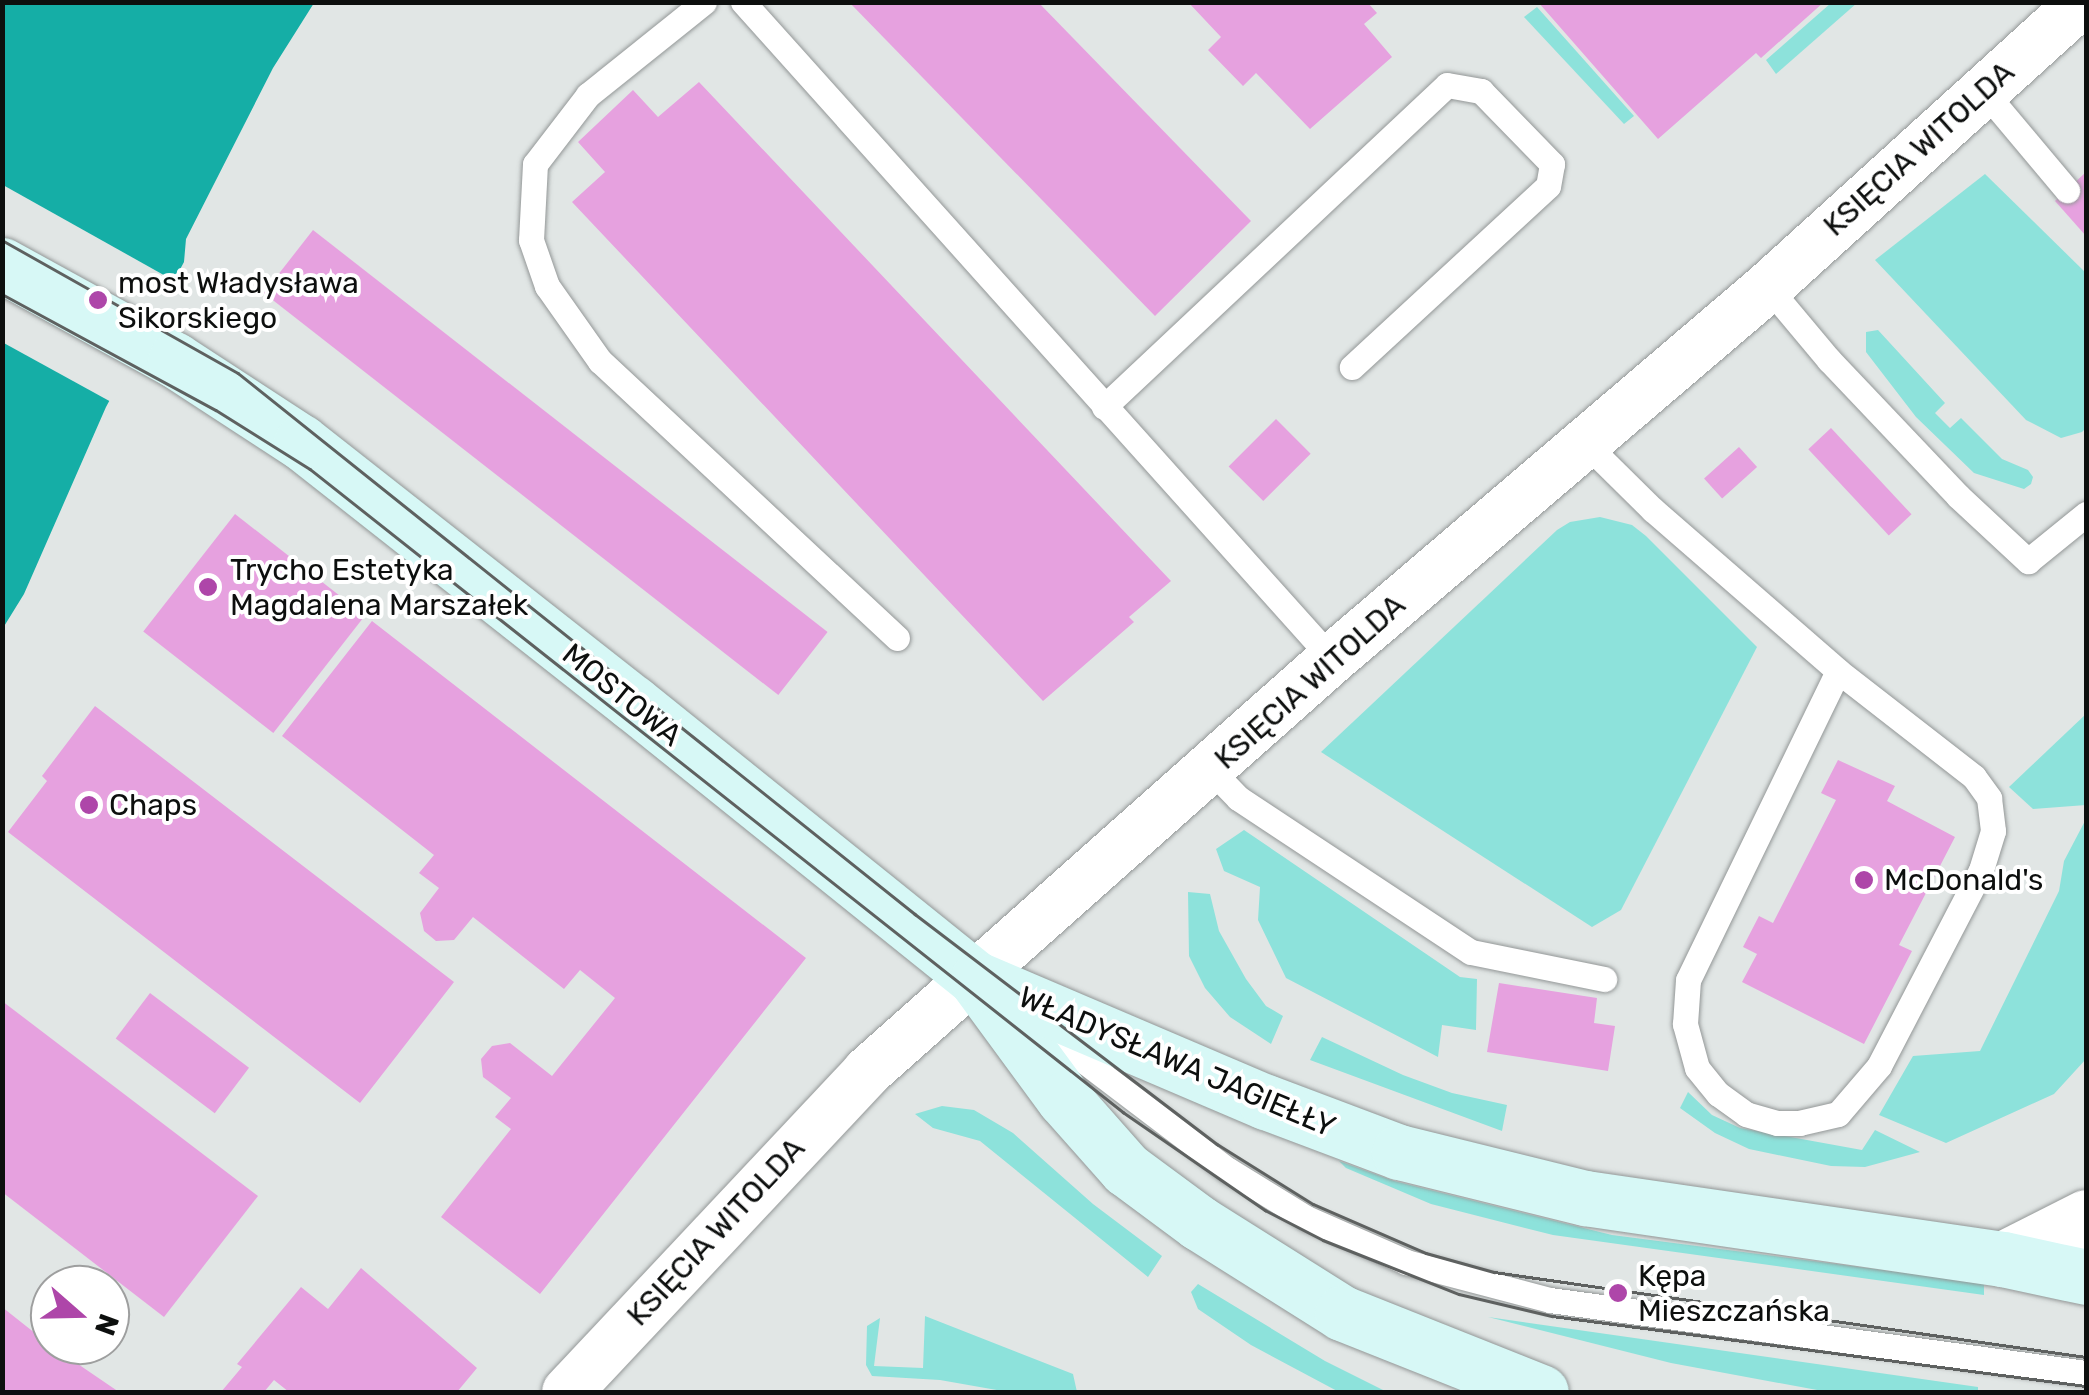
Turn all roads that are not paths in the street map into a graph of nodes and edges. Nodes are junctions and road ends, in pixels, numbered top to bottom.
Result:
1 (704, 2) edge
2 (743, 2) edge
3 (2082, 2) edge
4 (1996, 106) junction
5 (2067, 190) dead end
6 (2, 265) edge
7 (1768, 287) junction
8 (1352, 367) dead end
9 (1104, 407) junction
10 (1584, 442) junction
11 (2086, 514) edge
12 (897, 638) dead end
13 (1332, 659) junction
14 (1838, 671) junction
15 (1211, 770) junction
16 (974, 978) junction
17 (1604, 979) dead end
18 (2086, 1216) edge
19 (2003, 1260) junction
20 (2086, 1278) edge
21 (2086, 1374) edge
22 (568, 1392) edge
23 (1542, 1392) edge

1 - 12 lane
2 - 9 lane
3 - 4 street, KSIĘCIA WITOLDA
4 - 5 lane
4 - 7 street, KSIĘCIA WITOLDA
6 - 16 main road, MOSTOWA
7 - 10 street, KSIĘCIA WITOLDA
7 - 11 lane
8 - 9 lane
9 - 13 lane
10 - 13 street, KSIĘCIA WITOLDA
10 - 14 lane
13 - 15 street, KSIĘCIA WITOLDA
14 - 14 lane
15 - 16 street, KSIĘCIA WITOLDA
15 - 17 lane
16 - 19 main road, WŁADYSŁAWA JAGIEŁŁY
16 - 21 lane
16 - 22 street, KSIĘCIA WITOLDA
16 - 23 main road, WŁADYSŁAWA JAGIEŁŁY
18 - 19 street
19 - 20 main road, WŁADYSŁAWA JAGIEŁŁY

